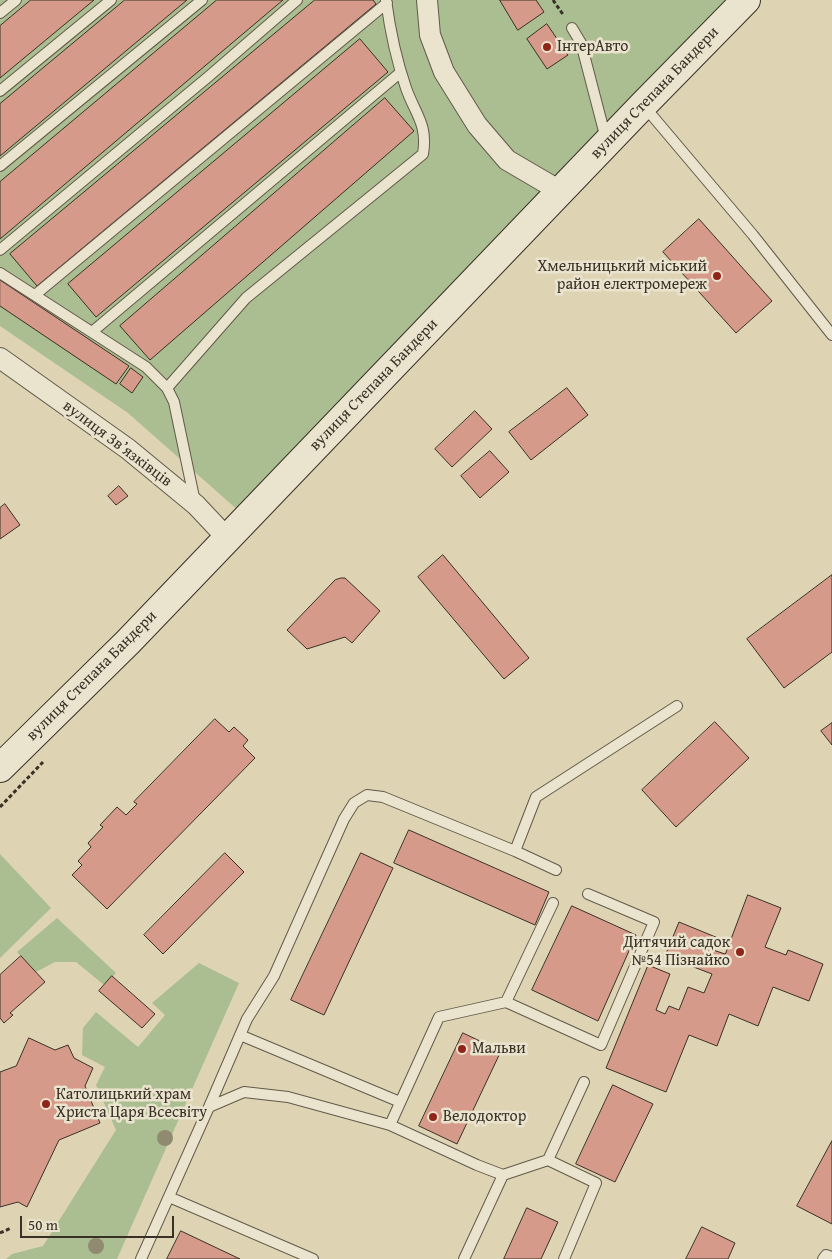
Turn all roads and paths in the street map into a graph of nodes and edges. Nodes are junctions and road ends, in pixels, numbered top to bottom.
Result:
1 (16, 0) edge
2 (111, 0) edge
3 (202, 0) edge
4 (297, 0) edge
5 (427, 0) edge
6 (553, 0) edge
7 (746, 0) edge
8 (386, 1) edge
9 (0, 13) edge
10 (572, 28) joint
11 (401, 72) junction
12 (0, 91) edge
13 (643, 105) junction
14 (607, 142) junction
15 (0, 166) edge
16 (560, 191) junction
17 (0, 250) edge
18 (0, 273) edge
19 (35, 296) junction
20 (92, 332) junction
21 (832, 335) edge
22 (0, 358) edge
23 (167, 388) junction
24 (196, 505) junction
25 (227, 538) junction
26 (677, 706) dead end
27 (0, 768) edge
28 (515, 851) junction
29 (556, 870) dead end
30 (588, 894) dead end
31 (553, 903) dead end
32 (506, 1002) junction
33 (240, 1035) junction
34 (584, 1082) dead end
35 (400, 1102) junction
36 (209, 1107) junction
37 (390, 1125) junction
38 (548, 1160) junction
39 (503, 1175) junction
40 (169, 1197) junction
41 (11, 1228) dead end
42 (0, 1233) edge
43 (832, 1258) edge
44 (140, 1259) edge
45 (313, 1259) edge
46 (464, 1259) edge
47 (564, 1259) edge
48 (823, 1259) edge

1 - 9 lane
2 - 12 lane
3 - 15 lane
4 - 17 lane
5 - 16 street
6 - 10 path
7 - 13 main road, вулиця Степана Бандери
8 - 11 lane
8 - 19 lane
10 - 14 lane
11 - 20 lane
11 - 23 lane
13 - 14 main road, вулиця Степана Бандери
13 - 21 lane
14 - 16 main road, вулиця Степана Бандери
16 - 25 main road, вулиця Степана Бандери
18 - 19 lane
19 - 20 lane
20 - 23 lane
22 - 24 street, вулиця Звʼязківців
23 - 24 lane
24 - 25 street, вулиця Звʼязківців
25 - 27 main road, вулиця Степана Бандери
26 - 28 lane
28 - 29 lane
28 - 33 lane
30 - 32 lane
31 - 32 lane
32 - 35 lane
33 - 35 lane
33 - 36 lane
34 - 38 lane
35 - 37 lane
36 - 37 lane
36 - 40 lane
37 - 39 lane
38 - 39 lane
38 - 47 lane
39 - 46 lane
40 - 44 lane
40 - 45 lane
41 - 42 path
43 - 48 lane

